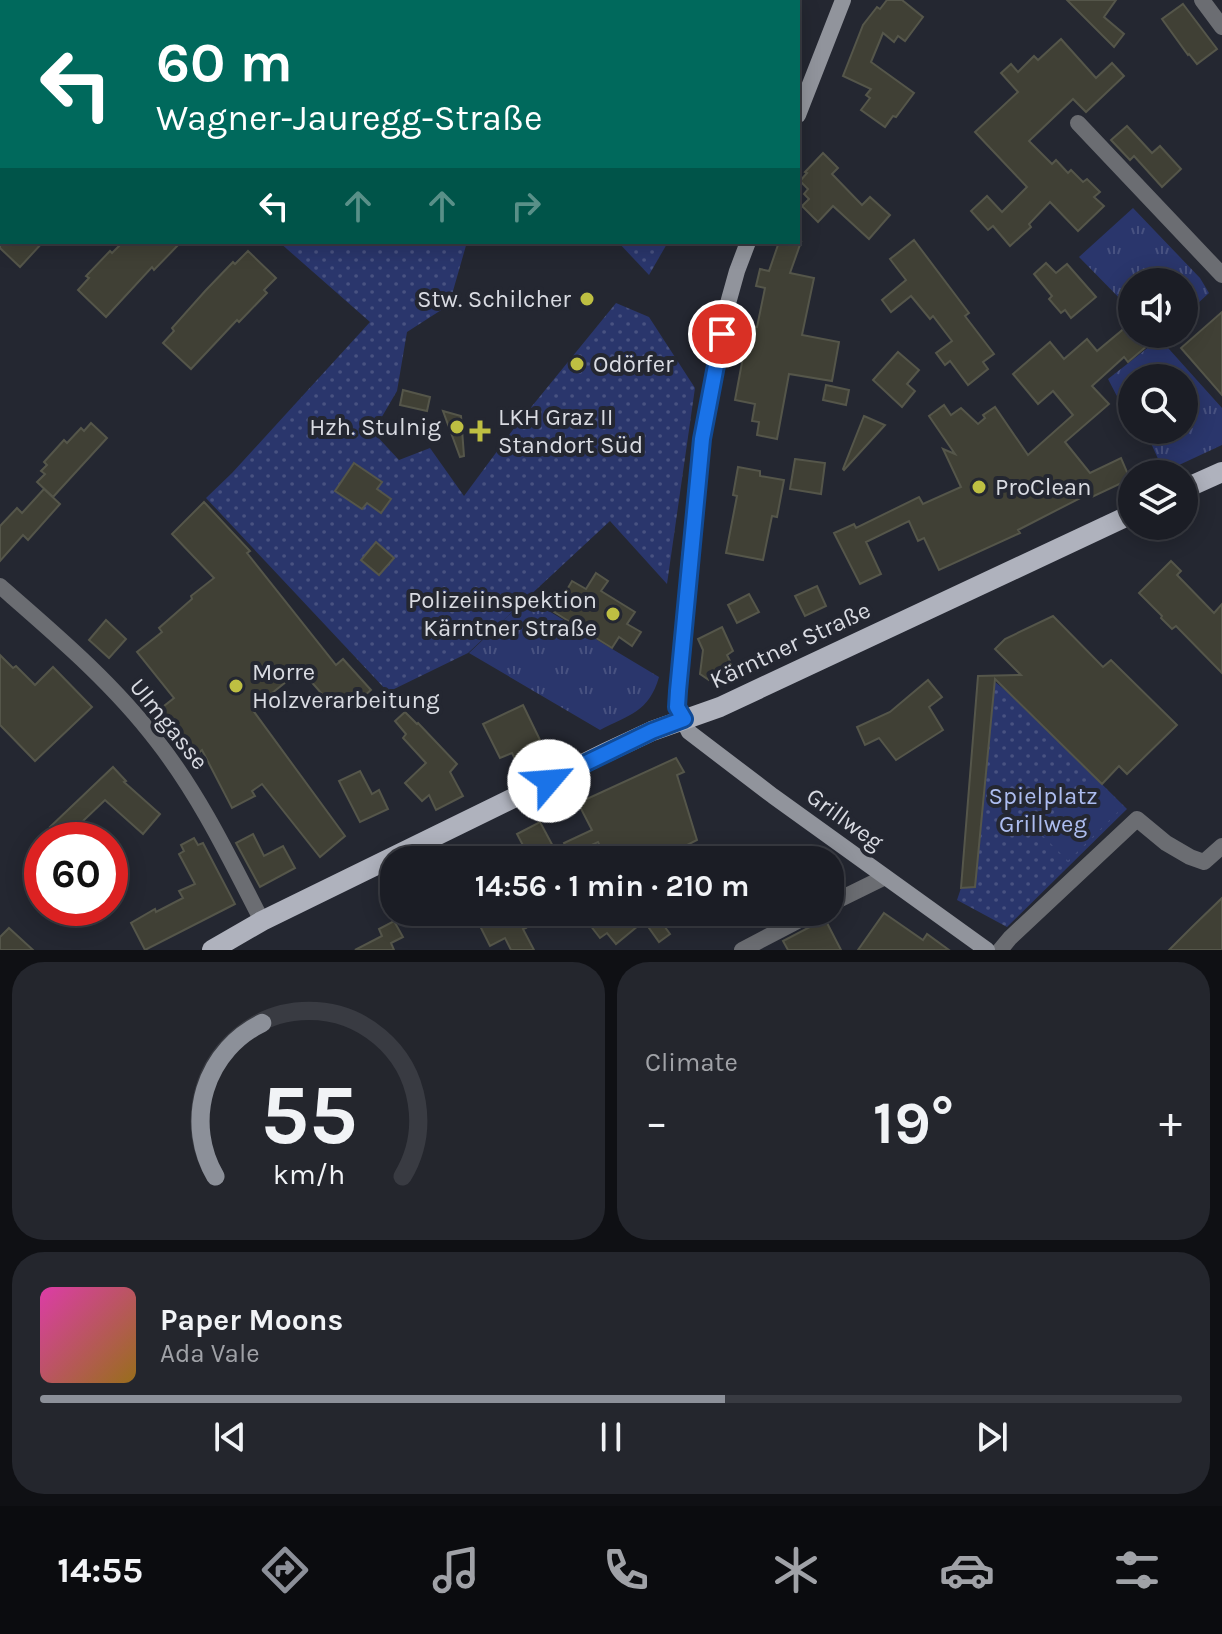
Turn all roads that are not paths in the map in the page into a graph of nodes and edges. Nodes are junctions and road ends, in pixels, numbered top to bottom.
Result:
1 (843, 0) edge
2 (1202, 0) edge
3 (1222, 27) edge
4 (800, 110) edge
5 (1078, 123) dead end
6 (747, 244) edge
7 (1222, 275) edge
8 (1222, 472) edge
9 (1198, 483) edge
10 (1118, 521) edge
11 (0, 586) edge
12 (684, 719) junction
13 (1222, 846) edge
14 (885, 877) junction
15 (844, 897) edge
16 (262, 921) junction
17 (788, 926) edge
18 (212, 950) edge
19 (742, 950) edge
20 (987, 950) edge
21 (1000, 950) edge

1 - 4 main road
2 - 3 street
5 - 7 street
6 - 12 main road
8 - 9 main road
10 - 12 main road, Kärntner Straße
11 - 16 street, Ulmgasse
12 - 14 main road, Grillweg
12 - 16 main road, Kärntner Straße
13 - 21 street
14 - 15 street
14 - 20 main road, Grillweg
16 - 18 main road, Kärntner Straße
17 - 19 street

